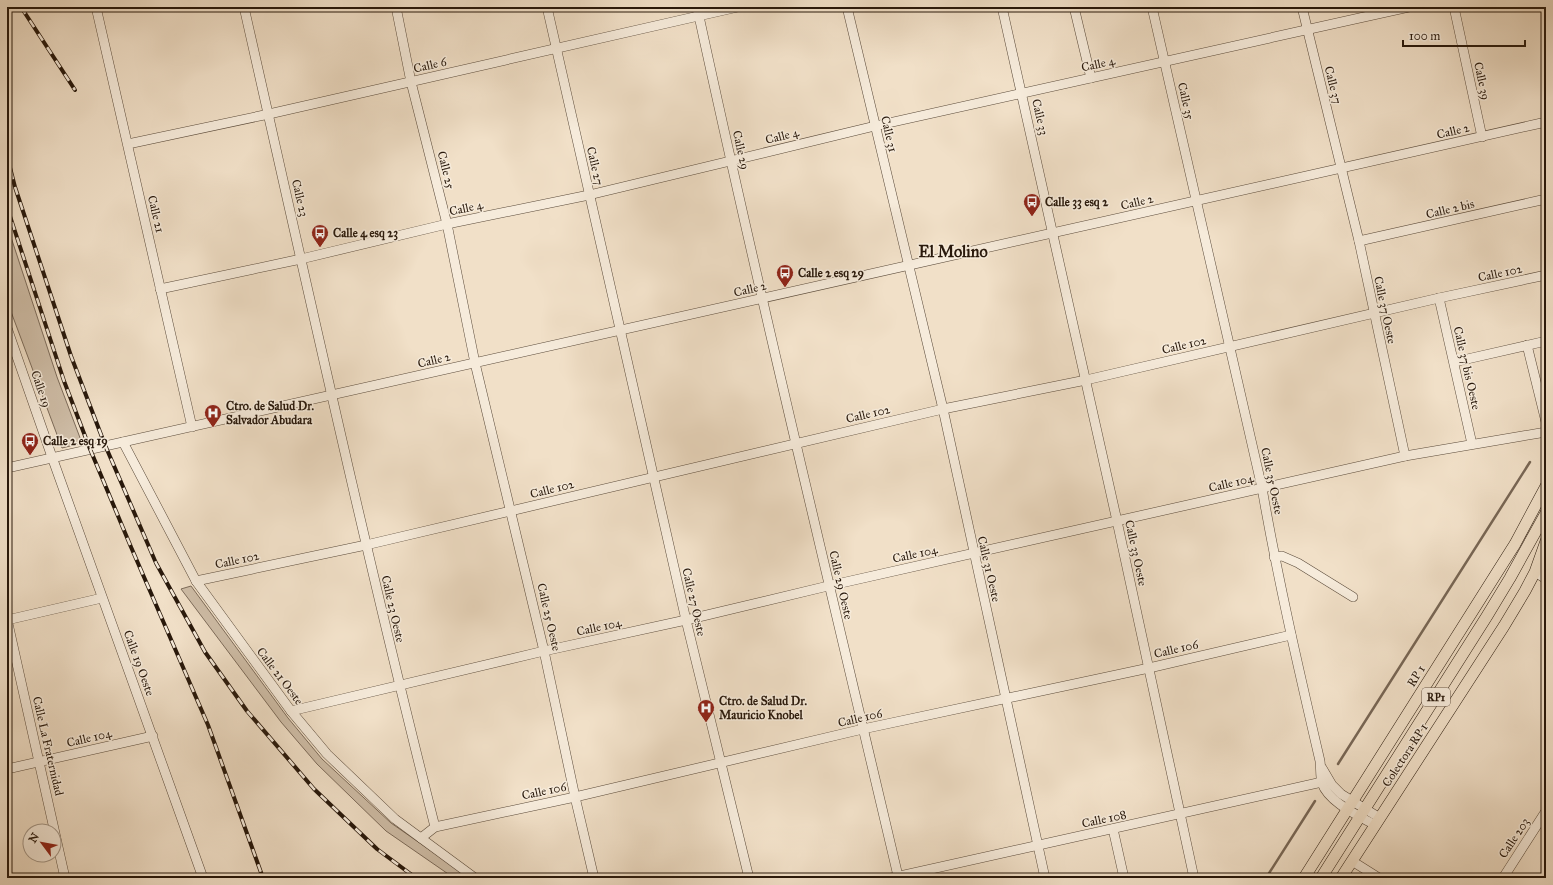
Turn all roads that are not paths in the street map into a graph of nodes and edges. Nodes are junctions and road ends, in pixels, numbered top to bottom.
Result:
1 (96, 7) edge
2 (244, 7) edge
3 (396, 7) edge
4 (547, 7) edge
5 (738, 7) edge
6 (848, 7) edge
7 (1002, 7) edge
8 (1074, 7) edge
9 (1152, 7) edge
10 (1302, 7) edge
11 (1409, 7) edge
12 (1454, 7) edge
13 (698, 11) edge
14 (1307, 30) junction
15 (556, 48) junction
16 (1165, 62) junction
17 (1091, 78) junction
18 (411, 82) junction
19 (1022, 92) junction
20 (268, 114) junction
21 (1546, 122) edge
22 (875, 126) junction
23 (1482, 137) junction
24 (128, 144) junction
25 (730, 161) junction
26 (1341, 168) junction
27 (589, 195) junction
28 (1546, 200) edge
29 (1197, 201) junction
30 (447, 224) junction
31 (1053, 233) junction
32 (1359, 241) junction
33 (301, 259) junction
34 (908, 266) junction
35 (1546, 275) edge
36 (160, 289) junction
37 (763, 298) junction
38 (1439, 298) junction
39 (1373, 314) junction
40 (7, 328) edge
41 (619, 330) junction
42 (1546, 341) edge
43 (1527, 345) junction
44 (1230, 347) junction
45 (1454, 362) junction
46 (475, 363) junction
47 (1086, 380) junction
48 (332, 395) junction
49 (942, 409) junction
50 (1546, 422) edge
51 (192, 426) junction
52 (1546, 432) edge
53 (123, 442) junction
54 (795, 443) junction
55 (1472, 444) junction
56 (1405, 456) junction
57 (52, 457) junction
58 (7, 468) edge
59 (654, 476) junction
60 (1546, 486) edge
61 (1262, 488) junction
62 (512, 511) junction
63 (1546, 513) edge
64 (1117, 521) junction
65 (1546, 541) edge
66 (366, 544) junction
67 (974, 554) junction
68 (1274, 557) junction
69 (1535, 572) junction
70 (1546, 579) edge
71 (196, 582) junction
72 (828, 586) junction
73 (1353, 597) dead end
74 (102, 598) junction
75 (7, 619) edge
76 (686, 620) junction
77 (1291, 635) junction
78 (544, 651) junction
79 (1149, 668) junction
80 (399, 685) junction
81 (1006, 698) junction
82 (291, 711) junction
83 (863, 729) junction
84 (152, 736) junction
85 (39, 762) junction
86 (721, 763) junction
87 (1321, 767) junction
88 (7, 769) edge
89 (1322, 782) junction
90 (575, 797) junction
91 (1351, 805) junction
92 (1546, 811) edge
93 (1363, 813) junction
94 (1180, 814) junction
95 (1378, 821) junction
96 (435, 827) junction
97 (1113, 829) junction
98 (421, 838) junction
99 (1038, 845) junction
100 (1352, 861) junction
101 (202, 877) edge
102 (894, 877) edge
103 (66, 878) edge
104 (192, 878) edge
105 (475, 878) edge
106 (594, 878) edge
107 (748, 878) edge
108 (1045, 878) edge
109 (1124, 878) edge
110 (1194, 878) edge
111 (1304, 878) edge
112 (1321, 878) edge
113 (1341, 878) edge
114 (1379, 878) edge
115 (1503, 878) edge

1 - 24 street, Calle 21
2 - 20 street, Calle 23
3 - 18 street, Calle 25
4 - 15 street, Calle 27
5 - 13 street, Calle 6
6 - 22 street, Calle 31
7 - 19 street, Calle 33
8 - 17 street
9 - 16 street, Calle 35
10 - 14 street, Calle 37
11 - 14 street, Calle 4
12 - 23 street, Calle 39
13 - 15 street, Calle 6
13 - 25 street, Calle 29
14 - 16 street, Calle 4
14 - 26 street, Calle 37
15 - 18 street, Calle 6
15 - 27 street, Calle 27
16 - 17 street, Calle 4
16 - 29 street, Calle 35
17 - 19 street, Calle 4
18 - 20 street, Calle 6
18 - 30 street, Calle 25
19 - 22 street, Calle 4
19 - 31 street, Calle 33
20 - 24 street, Calle 6
20 - 33 street, Calle 23
21 - 23 street, Calle 2
22 - 25 street, Calle 4
22 - 34 street, Calle 31
23 - 26 street, Calle 2
24 - 36 street, Calle 21
25 - 27 street, Calle 4
25 - 37 street, Calle 29
26 - 29 street, Calle 2
26 - 32 street, Calle 37 Oeste
27 - 30 street, Calle 4
27 - 41 street, Calle 27
28 - 32 street, Calle 2 bis
29 - 31 street, Calle 2
29 - 44 street, Calle 35 Oeste
30 - 33 street, Calle 4
30 - 46 street, Calle 25
31 - 34 street, Calle 2
31 - 47 street, Calle 33 Oeste
32 - 39 street, Calle 37 Oeste
33 - 36 street, Calle 4
33 - 48 street, Calle 23
34 - 37 street, Calle 2
34 - 49 street, Calle 31 Oeste
35 - 38 street, Calle 102
36 - 51 street, Calle 21
37 - 41 street, Calle 2
37 - 54 street, Calle 29 Oeste
38 - 39 street, Calle 102
38 - 45 street, Calle 37 bis Oeste
39 - 44 street, Calle 102
39 - 56 street, Calle 37 Oeste
40 - 57 street, Calle 19
41 - 46 street, Calle 2
41 - 59 street, Calle 27 Oeste
42 - 43 street
43 - 45 street
43 - 50 street
44 - 47 street, Calle 102
44 - 61 street, Calle 35 Oeste
45 - 55 street, Calle 37 bis Oeste
46 - 48 street, Calle 2
46 - 62 street, Calle 25 Oeste
47 - 49 street, Calle 102
47 - 64 street, Calle 33 Oeste
48 - 51 street, Calle 2
48 - 66 street, Calle 23 Oeste
49 - 54 street, Calle 102
49 - 67 street, Calle 31 Oeste
51 - 53 street, Calle 2
52 - 55 street, Calle 104
53 - 57 street, Calle 2
53 - 71 street, Calle 21 Oeste
54 - 59 street, Calle 102
54 - 72 street, Calle 29 Oeste
55 - 56 street, Calle 104
56 - 61 street, Calle 104
57 - 58 street, Calle 2
57 - 74 street, Calle 19 Oeste
59 - 62 street, Calle 102
59 - 76 street, Calle 27 Oeste
60 - 91 main road, RP 1 / RP1
61 - 64 street, Calle 104
61 - 68 street, Calle 35 Oeste
62 - 66 street, Calle 102
62 - 78 street, Calle 25 Oeste
63 - 93 main road, RP1
64 - 67 street, Calle 104
64 - 79 street, Calle 33 Oeste
65 - 69 main road, Colectora RP 1
66 - 71 street, Calle 102
66 - 80 street, Calle 23 Oeste
67 - 72 street, Calle 104
67 - 81 street, Calle 31 Oeste
68 - 73 street
68 - 77 street, Calle 35 Oeste
69 - 70 street
69 - 95 main road, Colectora RP 1
71 - 82 street, Calle 21 Oeste
72 - 76 street, Calle 104
72 - 83 street, Calle 29 Oeste
74 - 75 street
74 - 84 street, Calle 19 Oeste
75 - 85 street, Calle La Fraternidad
76 - 78 street, Calle 104
76 - 86 street, Calle 27 Oeste
77 - 79 street, Calle 106
77 - 87 street, Calle 35 Oeste
78 - 80 street, Calle 104
78 - 90 street, Calle 25 Oeste
79 - 81 street, Calle 106
79 - 94 street, Calle 33 Oeste
80 - 82 street, Calle 104
80 - 96 street, Calle 23 Oeste
81 - 83 street, Calle 106
81 - 99 street, Calle 31 Oeste
82 - 98 street, Calle 21 Oeste
83 - 86 street, Calle 106
83 - 102 street, Calle 29 Oeste
84 - 85 street, Calle 104
84 - 101 street, Calle 19 Oeste
85 - 88 street, Calle 104
85 - 103 street, Calle La Fraternidad
86 - 90 street, Calle 106
86 - 107 street, Calle 27 Oeste
87 - 89 street, Calle 35 Oeste
87 - 91 street, Calle 35 Oeste
89 - 91 street
89 - 94 street, Calle 108
90 - 96 street, Calle 106
90 - 106 street, Calle 25 Oeste
91 - 93 street
91 - 111 main road, RP 1 / RP1
92 - 115 street, Calle 203
93 - 95 street
93 - 112 main road, RP1
94 - 97 street, Calle 108
94 - 110 street, Calle 33 Oeste
95 - 100 main road, Colectora RP 1
96 - 98 street
97 - 99 street, Calle 108
97 - 109 street
98 - 105 street, Calle 21 Oeste
99 - 102 street, Calle 108
99 - 108 street, Calle 31 Oeste
100 - 113 main road, Colectora RP 1
100 - 114 street
101 - 104 street

